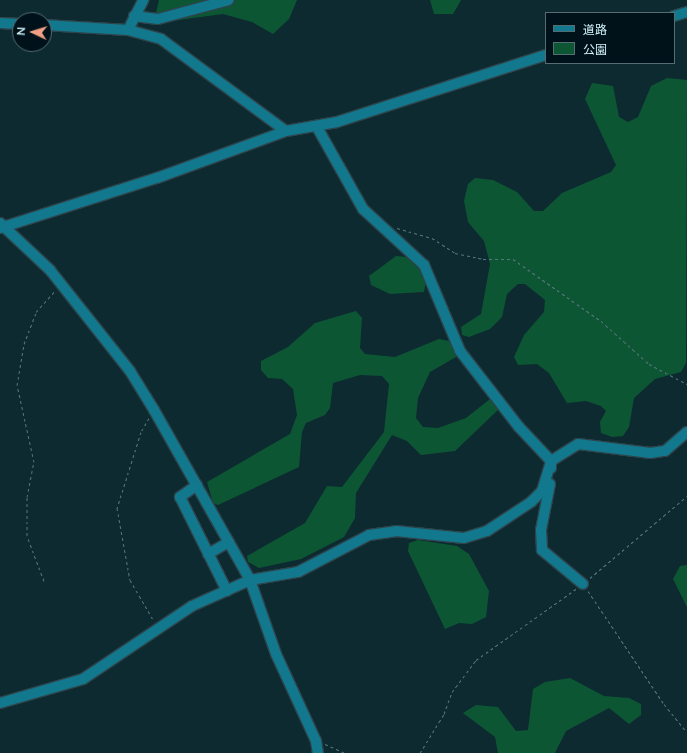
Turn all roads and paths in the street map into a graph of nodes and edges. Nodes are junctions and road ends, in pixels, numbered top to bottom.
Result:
1 (143, 0) edge
2 (229, 0) edge
3 (687, 12) edge
4 (134, 16) junction
5 (675, 16) edge
6 (0, 23) edge
7 (12, 24) edge
8 (52, 25) edge
9 (128, 30) junction
10 (545, 55) edge
11 (317, 127) junction
12 (286, 131) junction
13 (385, 224) junction
14 (1, 225) edge
15 (61, 284) junction
16 (687, 384) edge
17 (154, 410) junction
18 (687, 432) edge
19 (551, 461) junction
20 (197, 485) junction
21 (687, 496) edge
22 (229, 542) junction
23 (208, 554) junction
24 (250, 580) junction
25 (44, 581) dead end
26 (583, 584) junction
27 (227, 591) junction
28 (158, 627) junction
29 (0, 703) edge
30 (687, 732) edge
31 (316, 741) junction
32 (318, 753) edge
33 (345, 753) edge
34 (420, 753) edge

1 - 4 street
2 - 4 street
3 - 5 street
4 - 9 street
6 - 7 street
8 - 9 street
9 - 12 street
10 - 11 street
11 - 12 street
11 - 13 street
12 - 14 street
13 - 16 path
13 - 19 street
14 - 15 street
15 - 17 street
15 - 25 path
17 - 20 street
17 - 28 path
18 - 19 street
19 - 24 street
19 - 26 street
20 - 22 street
20 - 23 street
21 - 26 path
22 - 23 street
22 - 24 street
23 - 27 street
24 - 27 street
24 - 31 street
26 - 30 path
26 - 34 path
27 - 28 street
28 - 29 street
31 - 32 street
31 - 33 path

